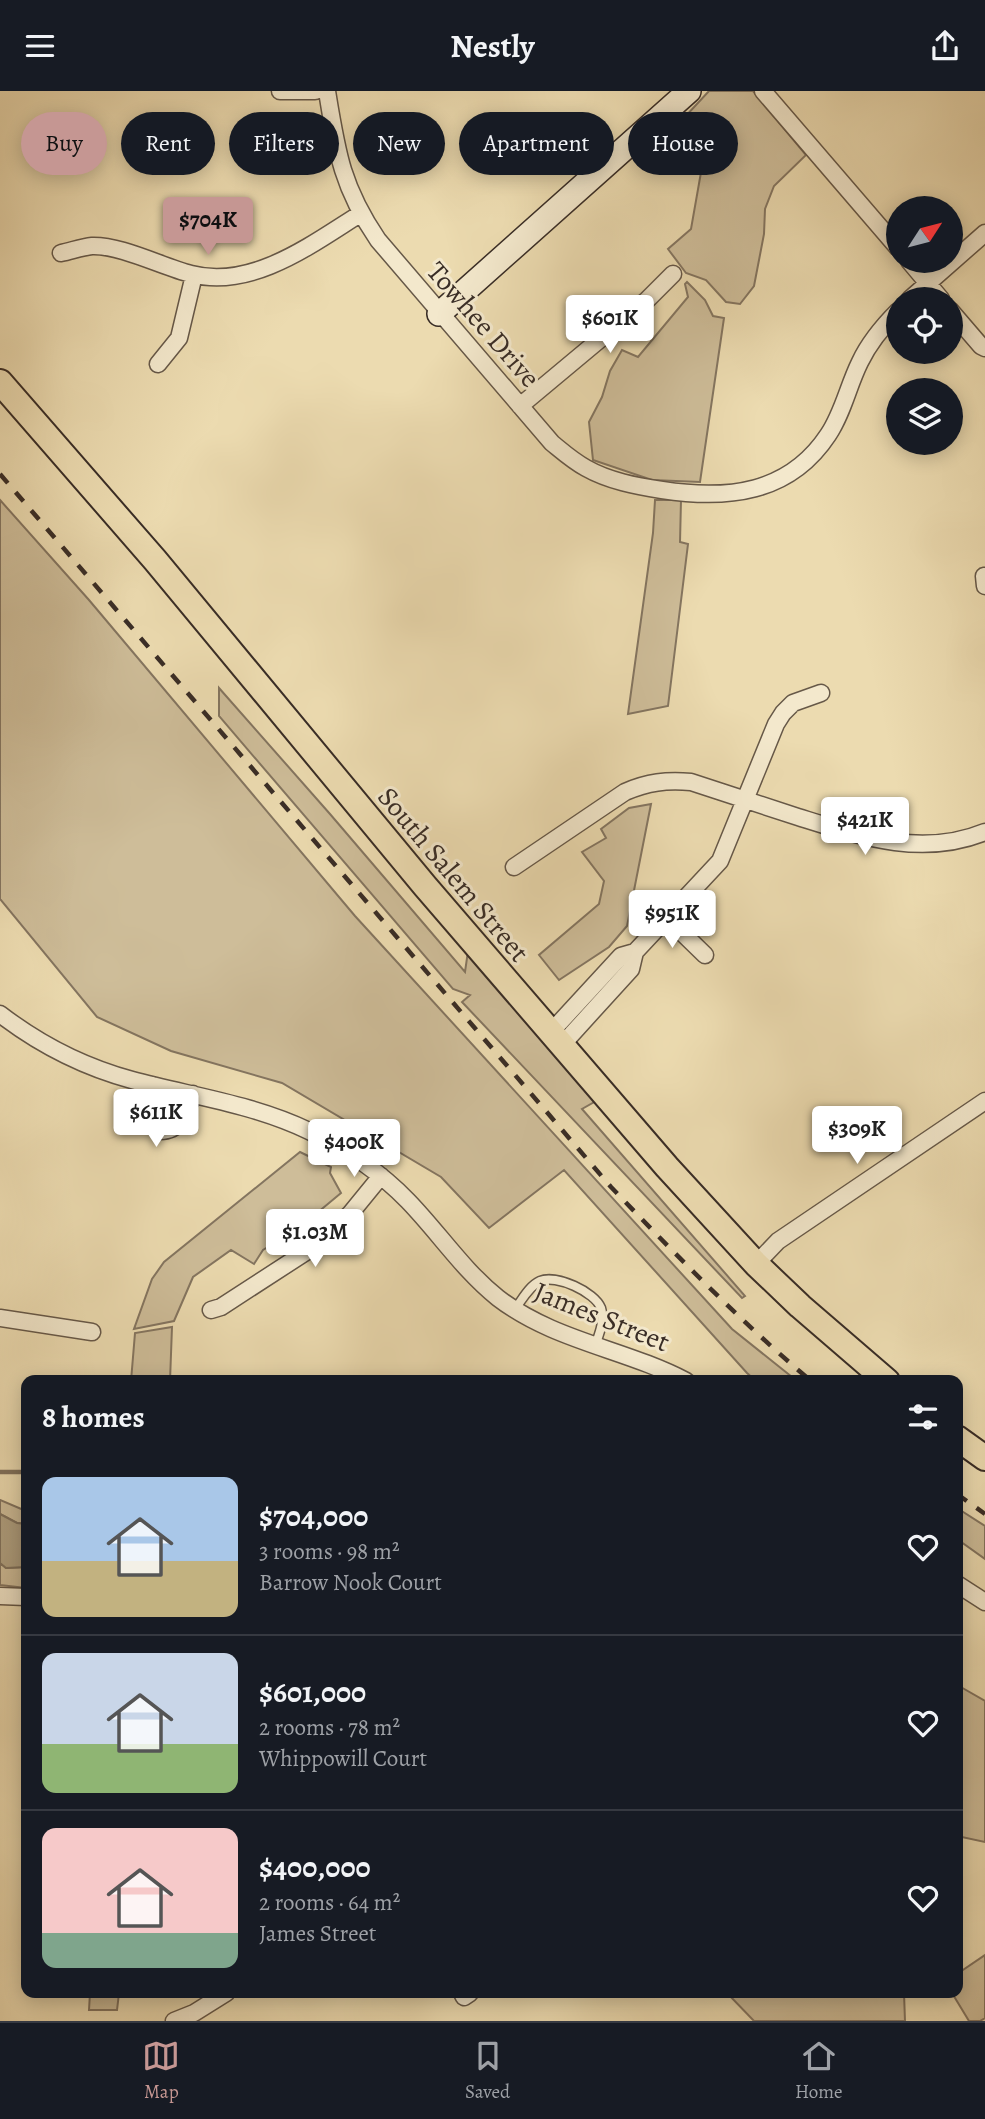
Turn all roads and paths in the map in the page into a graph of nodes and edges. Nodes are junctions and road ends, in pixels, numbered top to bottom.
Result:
1 (281, 91) edge
2 (315, 91) edge
3 (327, 91) edge
4 (689, 91) edge
5 (763, 91) edge
6 (360, 214) junction
7 (985, 233) edge
8 (886, 234) edge
9 (61, 253) dead end
10 (919, 273) edge
11 (673, 274) dead end
12 (194, 275) junction
13 (927, 282) junction
14 (922, 287) edge
15 (931, 287) edge
16 (439, 314) junction
17 (963, 324) edge
18 (886, 325) edge
19 (985, 348) edge
20 (158, 364) dead end
21 (0, 382) edge
22 (520, 407) junction
23 (821, 693) dead end
24 (747, 800) junction
25 (985, 832) edge
26 (514, 867) dead end
27 (667, 918) junction
28 (705, 955) dead end
29 (0, 1014) edge
30 (555, 1040) junction
31 (152, 1085) junction
32 (193, 1094) junction
33 (985, 1101) edge
34 (381, 1176) junction
35 (756, 1264) junction
36 (211, 1310) dead end
37 (515, 1310) junction
38 (0, 1318) edge
39 (92, 1332) dead end
40 (595, 1346) junction
41 (674, 1375) edge
42 (880, 1375) edge
43 (963, 1442) edge
44 (985, 1458) edge
45 (963, 1588) edge
46 (0, 1596) edge
47 (21, 1597) edge
48 (985, 1602) edge
49 (218, 1998) edge
50 (174, 2021) edge

1 - 2 street
3 - 6 street, Towhee Drive
4 - 16 main road
5 - 8 street
6 - 12 street
6 - 16 street, Towhee Drive
7 - 13 street
9 - 12 street
10 - 13 street
11 - 22 street
12 - 20 street
13 - 14 street
13 - 15 street
16 - 22 street, Towhee Drive
17 - 19 street
18 - 22 street, Towhee Drive
21 - 30 main road, South Salem Street
23 - 24 street
24 - 25 street
24 - 26 street
24 - 27 street
27 - 28 street
27 - 30 street
29 - 31 street, James Street
30 - 35 main road, South Salem Street
31 - 32 street, James Street
31 - 32 street
32 - 34 street, James Street
33 - 35 street
34 - 36 street
34 - 37 street, James Street
35 - 42 main road, South Salem Street
37 - 40 street, James Street
37 - 40 lane
38 - 39 street
40 - 41 street, James Street
43 - 44 main road
45 - 48 street
46 - 47 street
49 - 50 street

